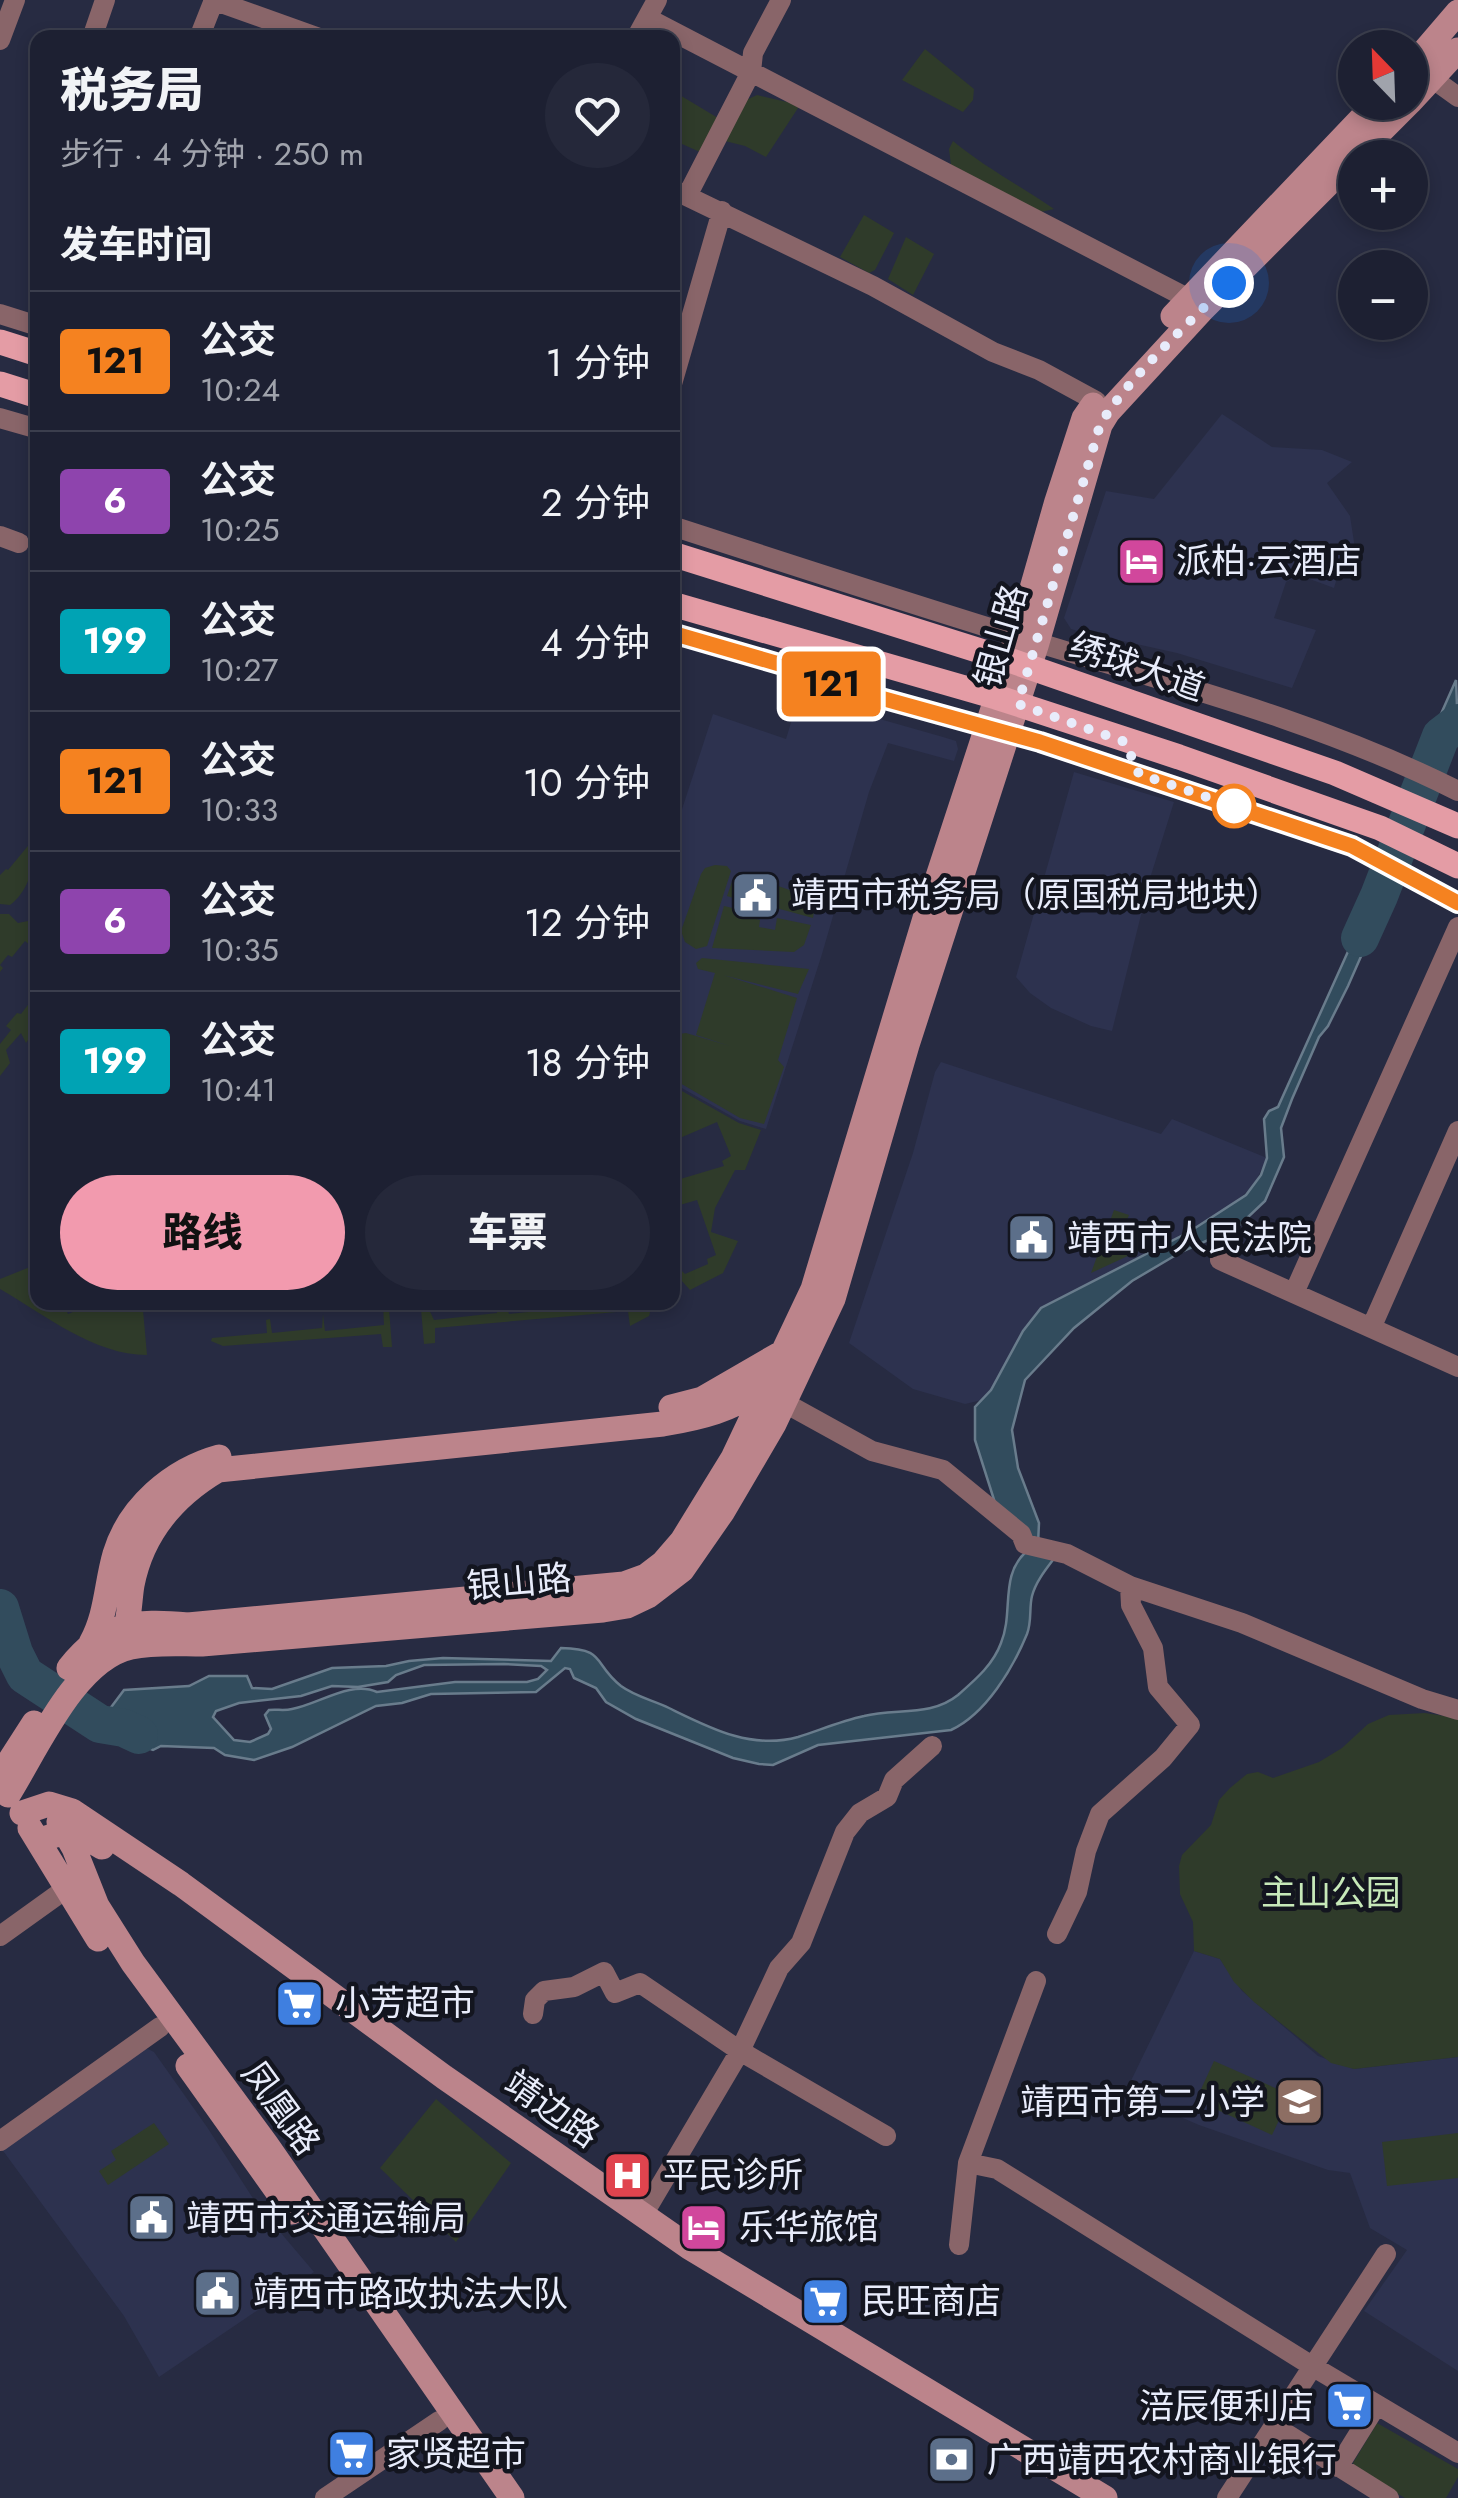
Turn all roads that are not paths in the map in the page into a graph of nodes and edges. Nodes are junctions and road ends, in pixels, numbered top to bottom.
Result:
1 (15, 0) edge
2 (105, 0) edge
3 (214, 0) edge
4 (781, 0) edge
5 (652, 9) edge
6 (1458, 12) edge
7 (95, 30) edge
8 (202, 30) edge
9 (287, 30) edge
10 (0, 40) edge
11 (1458, 50) edge
12 (1428, 64) edge
13 (1428, 70) edge
14 (750, 72) junction
15 (1428, 78) edge
16 (1458, 97) edge
17 (1361, 120) edge
18 (1392, 120) edge
19 (680, 189) edge
20 (680, 195) edge
21 (722, 212) junction
22 (1188, 299) junction
23 (0, 314) edge
24 (30, 323) edge
25 (0, 342) edge
26 (30, 351) edge
27 (680, 356) edge
28 (0, 384) edge
29 (30, 393) edge
30 (1096, 401) junction
31 (0, 418) edge
32 (30, 427) edge
33 (680, 529) edge
34 (680, 556) edge
35 (680, 606) edge
36 (680, 636) edge
37 (808, 643) junction
38 (1023, 651) junction
39 (1167, 679) junction
40 (856, 691) junction
41 (1007, 701) junction
42 (1252, 709) junction
43 (1184, 721) junction
44 (997, 731) junction
45 (1125, 742) junction
46 (1273, 752) junction
47 (1404, 764) junction
48 (1139, 774) junction
49 (1451, 788) edge
50 (1394, 798) junction
51 (1450, 821) edge
52 (1458, 866) edge
53 (1458, 903) edge
54 (1458, 927) edge
55 (1458, 1131) edge
56 (1220, 1260) dead end
57 (1294, 1293) junction
58 (1372, 1326) junction
59 (810, 1349) junction
60 (782, 1352) junction
61 (1456, 1362) edge
62 (767, 1384) junction
63 (785, 1403) junction
64 (1130, 1586) junction
65 (126, 1626) junction
66 (95, 1651) junction
67 (1458, 1710) edge
68 (932, 1746) dead end
69 (8, 1781) edge
70 (49, 1804) junction
71 (64, 1831) junction
72 (38, 1841) junction
73 (66, 1888) junction
74 (1056, 1934) dead end
75 (0, 1936) edge
76 (1036, 1981) dead end
77 (533, 2014) dead end
78 (160, 2027) junction
79 (740, 2051) junction
80 (886, 2136) dead end
81 (0, 2141) edge
82 (968, 2163) junction
83 (643, 2215) junction
84 (959, 2245) dead end
85 (1386, 2254) dead end
86 (1312, 2366) junction
87 (1376, 2406) junction
88 (439, 2421) junction
89 (1274, 2426) junction
90 (1458, 2453) edge
91 (1338, 2468) junction
92 (325, 2498) edge
93 (492, 2498) edge
94 (512, 2498) edge
95 (1083, 2498) edge
96 (1105, 2498) edge
97 (1226, 2498) edge
98 (1389, 2498) edge

1 - 10 street
2 - 7 street
3 - 8 street
3 - 9 street
4 - 14 street
5 - 14 street
6 - 12 main road, 银山路
11 - 13 main road, 银山路
14 - 19 street
14 - 22 street
15 - 16 street
17 - 22 main road, 银山路
18 - 38 main road, 银山路
20 - 21 street
21 - 27 street
21 - 30 street
22 - 30 main road, 银山路
23 - 24 street
25 - 26 main road
28 - 29 main road
30 - 38 main road, 银山路
31 - 32 street
33 - 38 street
34 - 38 main road, 绣球大道
35 - 37 main road, 绣球大道
36 - 40 street
37 - 40 street
37 - 41 main road, 绣球大道
38 - 39 street
38 - 41 main road, 银山路
38 - 43 main road, 绣球大道
39 - 42 street
39 - 43 street
40 - 44 street
41 - 44 main road, 银山路
41 - 45 main road, 绣球大道
42 - 46 street
42 - 47 street
43 - 46 main road, 绣球大道
44 - 48 street
44 - 59 main road, 银山路
44 - 60 main road, 银山路
45 - 48 street
45 - 52 main road, 绣球大道
46 - 50 main road, 绣球大道
47 - 49 street
47 - 50 street
48 - 53 street
50 - 51 main road, 绣球大道
54 - 57 street
55 - 58 street
56 - 57 street
57 - 58 street
58 - 61 street
59 - 62 main road, 银山路
59 - 63 main road, 银山路
60 - 62 main road, 银山路
60 - 66 main road, 银山路
62 - 65 main road, 银山路
62 - 65 main road, 银山路
63 - 64 street
63 - 66 main road, 银山路
64 - 67 street
64 - 74 street
65 - 66 main road, 银山路
66 - 69 main road, 银山路
68 - 79 street
69 - 70 main road
69 - 70 main road, 凤凰路
69 - 72 main road, 凤凰路
70 - 71 main road, 凤凰路
70 - 83 main road, 靖边路
71 - 72 main road
71 - 94 main road, 凤凰路
71 - 95 main road, 靖边路
72 - 73 main road, 凤凰路
73 - 75 street
73 - 78 main road, 凤凰路
76 - 82 street
77 - 79 street
78 - 81 street
78 - 88 main road, 凤凰路
79 - 80 street
79 - 83 street
82 - 84 street
82 - 86 street
83 - 96 main road, 靖边路
85 - 86 street
86 - 87 street
86 - 89 street
87 - 90 street
87 - 91 street
88 - 92 street
88 - 93 main road, 凤凰路
89 - 91 street
89 - 97 street
91 - 98 street

